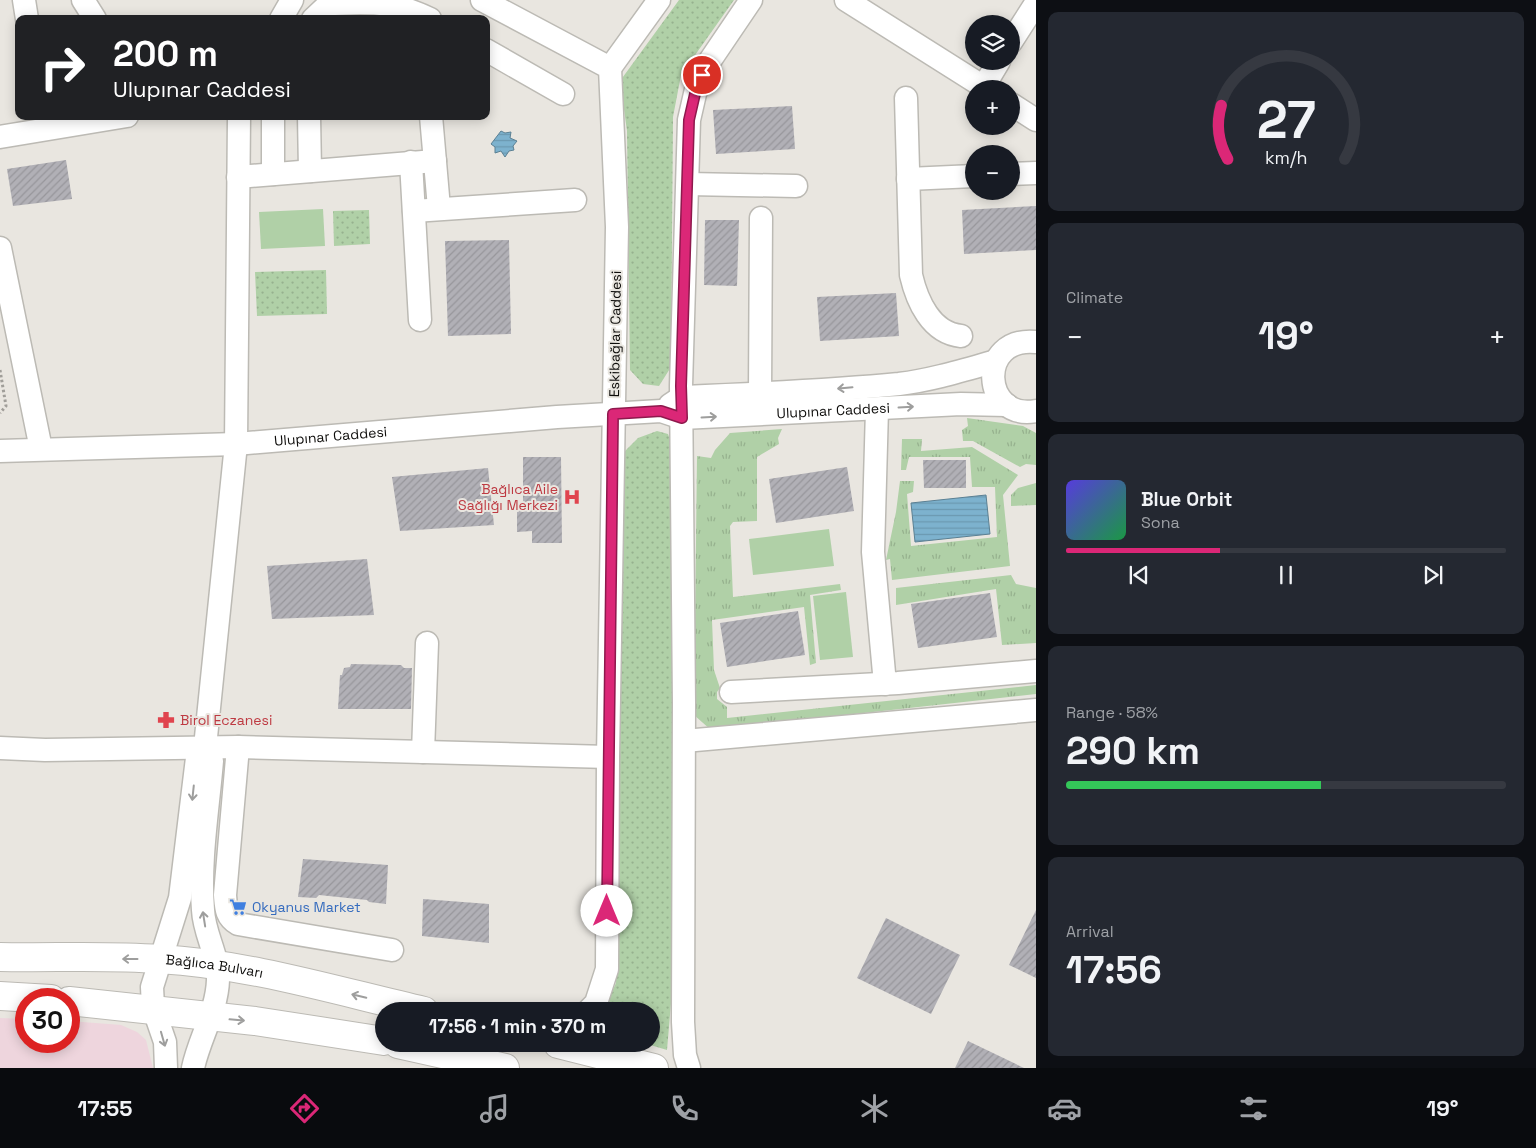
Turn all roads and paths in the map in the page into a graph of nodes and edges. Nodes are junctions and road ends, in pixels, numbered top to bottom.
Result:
1 (24, 0) edge
2 (82, 0) edge
3 (292, 0) edge
4 (482, 0) edge
5 (659, 0) edge
6 (751, 0) edge
7 (846, 0) edge
8 (1036, 3) edge
9 (26, 15) edge
10 (92, 15) edge
11 (283, 15) edge
12 (317, 15) edge
13 (423, 15) edge
14 (1020, 28) edge
15 (490, 52) edge
16 (610, 68) junction
17 (972, 80) edge
18 (563, 94) dead end
19 (906, 98) dead end
20 (1020, 110) edge
21 (103, 120) edge
22 (239, 120) edge
23 (273, 120) edge
24 (310, 120) edge
25 (432, 120) edge
26 (1036, 120) edge
27 (0, 137) edge
28 (435, 160) junction
29 (411, 162) junction
30 (310, 170) junction
31 (1036, 173) edge
32 (273, 174) junction
33 (1020, 174) edge
34 (965, 176) edge
35 (238, 177) junction
36 (908, 179) junction
37 (688, 184) junction
38 (796, 186) dead end
39 (575, 200) dead end
40 (439, 208) junction
41 (414, 211) junction
42 (761, 218) dead end
43 (0, 248) edge
44 (420, 320) dead end
45 (1036, 326) edge
46 (1027, 342) edge
47 (990, 362) junction
48 (0, 370) edge
49 (760, 394) junction
50 (1007, 405) junction
51 (682, 407) junction
52 (876, 409) junction
53 (1036, 411) edge
54 (0, 413) edge
55 (613, 414) junction
56 (236, 444) junction
57 (41, 449) junction
58 (0, 451) edge
59 (427, 644) dead end
60 (1036, 670) edge
61 (885, 684) junction
62 (731, 692) dead end
63 (1036, 710) edge
64 (684, 741) junction
65 (205, 747) junction
66 (238, 747) junction
67 (0, 748) edge
68 (423, 752) junction
69 (608, 757) junction
70 (392, 950) dead end
71 (0, 957) edge
72 (160, 959) junction
73 (217, 966) junction
74 (0, 996) edge
75 (15, 997) edge
76 (80, 1002) edge
77 (385, 1002) edge
78 (596, 1002) edge
79 (153, 1011) junction
80 (210, 1017) junction
81 (375, 1039) edge
82 (434, 1052) edge
83 (590, 1052) edge
84 (166, 1068) edge
85 (193, 1068) edge
86 (505, 1068) edge
87 (654, 1068) edge
88 (688, 1068) edge

1 - 9 street
2 - 10 street
3 - 11 street
4 - 16 street
5 - 16 street
6 - 37 street
7 - 17 street
8 - 14 street
12 - 13 street
15 - 18 street
16 - 55 street, Eskibağlar Caddesi
19 - 36 street
20 - 26 street
21 - 27 street
22 - 35 street
23 - 32 street
24 - 30 street
25 - 28 street
28 - 29 street
28 - 40 street
29 - 30 street
29 - 41 street
30 - 32 street
31 - 33 street
32 - 35 street
34 - 36 street
35 - 56 street
36 - 47 street
37 - 38 street
37 - 51 street
39 - 40 street
40 - 41 street
41 - 44 street
42 - 49 street
43 - 57 street
45 - 46 street
46 - 47 street
47 -> 49 street, Ulupınar Caddesi
47 - 50 street
48 - 54 path
49 - 51 street, Ulupınar Caddesi
52 -> 50 street, Ulupınar Caddesi
50 - 53 street, Ulupınar Caddesi
51 -> 52 street, Ulupınar Caddesi
51 - 55 street, Ulupınar Caddesi
51 - 64 street
52 - 61 street
55 - 56 street, Ulupınar Caddesi
55 - 69 street, Eskibağlar Caddesi
56 - 57 street, Ulupınar Caddesi
56 - 65 street
57 - 58 street, Ulupınar Caddesi
59 - 68 street
60 - 61 street
61 - 62 street
63 - 64 street
64 - 88 street
65 - 66 street
65 - 67 street
65 -> 72 street
73 -> 65 street
66 - 68 street
66 - 70 street
68 - 69 street
69 - 78 street, Eskibağlar Caddesi
72 -> 71 main road, Bağlıca Bulvarı
72 - 73 main road, Bağlıca Bulvarı
72 - 79 street
77 -> 73 main road, Bağlıca Bulvarı
73 - 80 street
74 - 75 main road
76 - 79 main road
79 - 80 main road
79 -> 84 street
80 -> 81 main road
80 - 85 street
82 - 86 main road
83 - 87 main road

